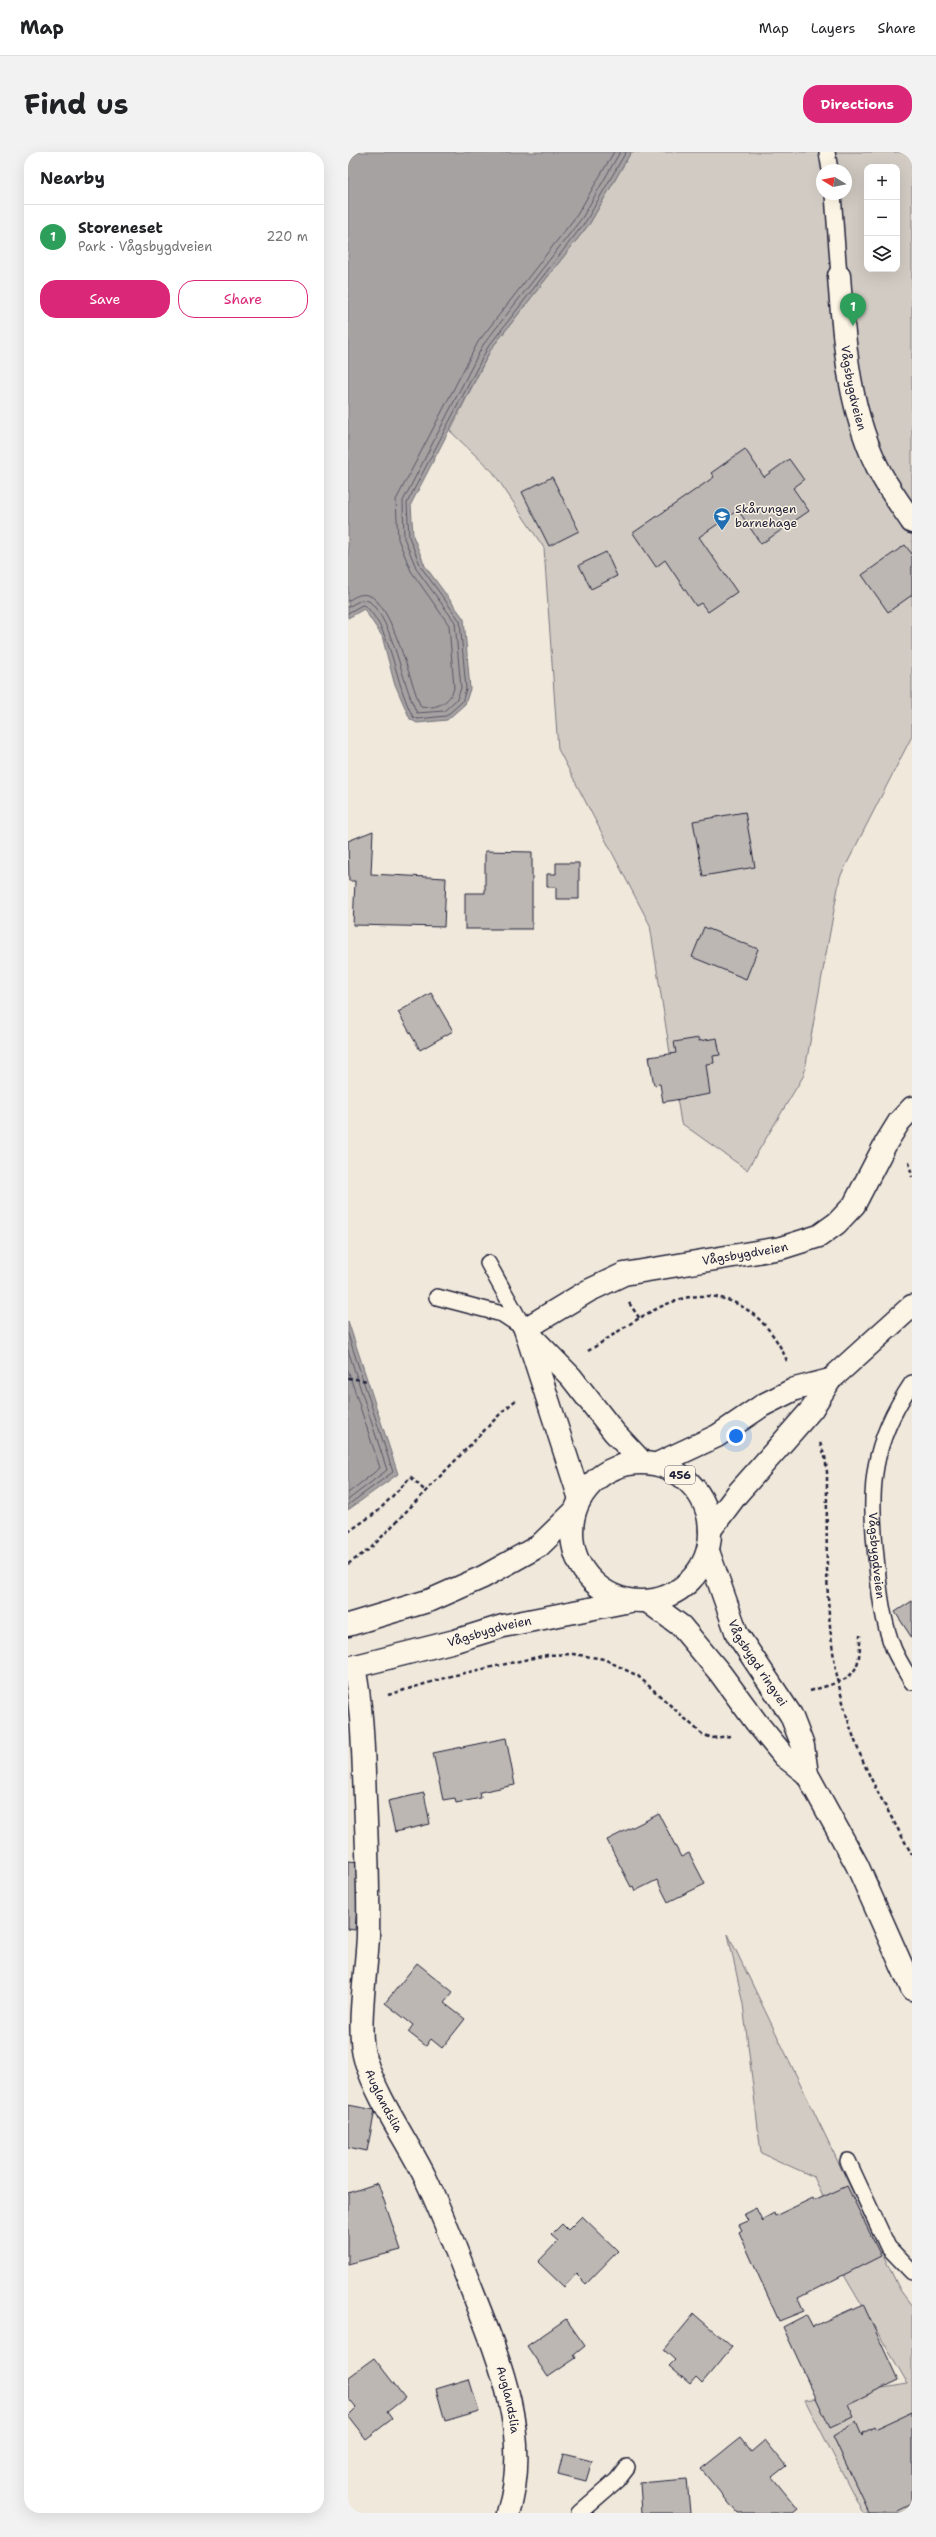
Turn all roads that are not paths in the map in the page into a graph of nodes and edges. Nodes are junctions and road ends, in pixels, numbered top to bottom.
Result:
1 (827, 152) edge
2 (829, 164) edge
3 (833, 200) edge
4 (839, 276) joint
5 (912, 522) edge
6 (912, 1108) edge
7 (488, 1263) dead end
8 (437, 1296) dead end
9 (912, 1306) edge
10 (525, 1329) junction
11 (830, 1380) junction
12 (912, 1383) edge
13 (650, 1463) junction
14 (577, 1505) junction
15 (709, 1540) junction
16 (639, 1600) junction
17 (348, 1625) edge
18 (351, 1668) edge
19 (912, 1682) edge
20 (807, 1774) junction
21 (912, 1989) edge
22 (848, 2161) dead end
23 (912, 2272) edge
24 (627, 2467) dead end
25 (508, 2513) edge
26 (579, 2513) edge

1 - 2 lane
3 - 4 lane, Vågsbygdveien
4 - 5 street, Vågsbygdveien
6 - 10 street, Vågsbygdveien
7 - 10 lane
8 - 10 lane
9 - 11 street, 456
10 - 13 street
10 - 14 street
11 - 13 street, 456, bridge
11 - 15 street, 456, bridge
12 - 19 lane, Vågsbygdveien
13 - 14 street, 456
13 - 15 street, 456
14 - 16 street
14 - 17 street, 456
15 - 16 street, 456
15 - 20 street, Vågsbygd ringvei
16 - 18 street, Vågsbygdveien / 456
16 - 20 street, Vågsbygd ringvei
18 - 25 street, Auglandslia
20 - 21 street, Vågsbygd ringvei
22 - 23 lane
24 - 26 lane

